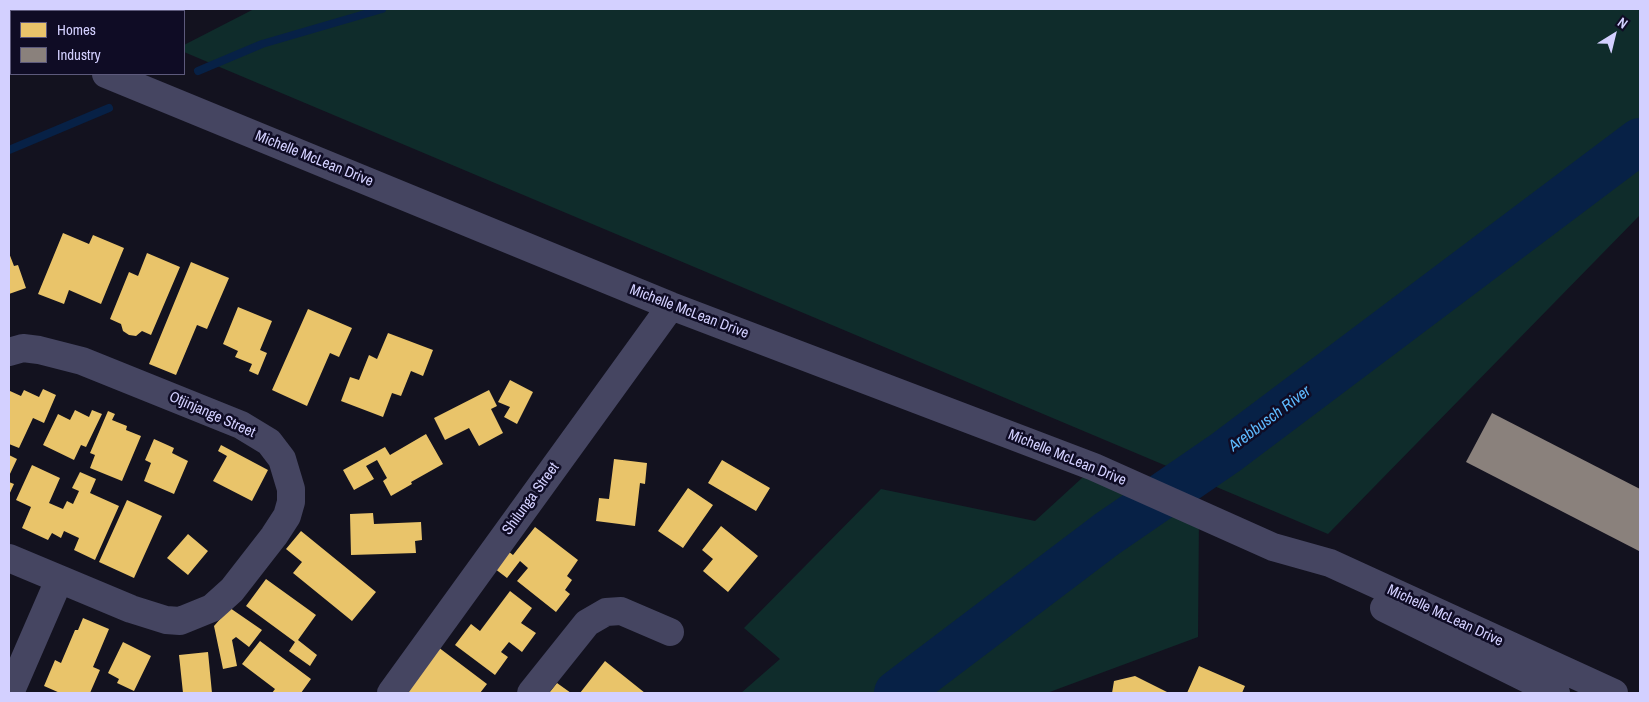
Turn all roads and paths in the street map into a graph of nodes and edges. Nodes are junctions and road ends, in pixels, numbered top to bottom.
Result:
1 (108, 75) edge
2 (671, 306) junction
3 (9, 352) edge
4 (1274, 547) junction
5 (9, 558) edge
6 (60, 580) junction
7 (670, 632) dead end
8 (10, 693) edge
9 (390, 693) edge
10 (531, 693) edge
11 (1556, 693) edge
12 (1614, 693) edge

1 - 2 street, Michelle McLean Drive
2 - 4 street, Michelle McLean Drive
2 - 9 street, Shilunga Street
3 - 6 street, Otjinjange Street
4 - 11 street, Michelle McLean Drive
4 - 12 street, Michelle McLean Drive
5 - 6 street, Otjinjange Street
6 - 8 street
7 - 10 street

